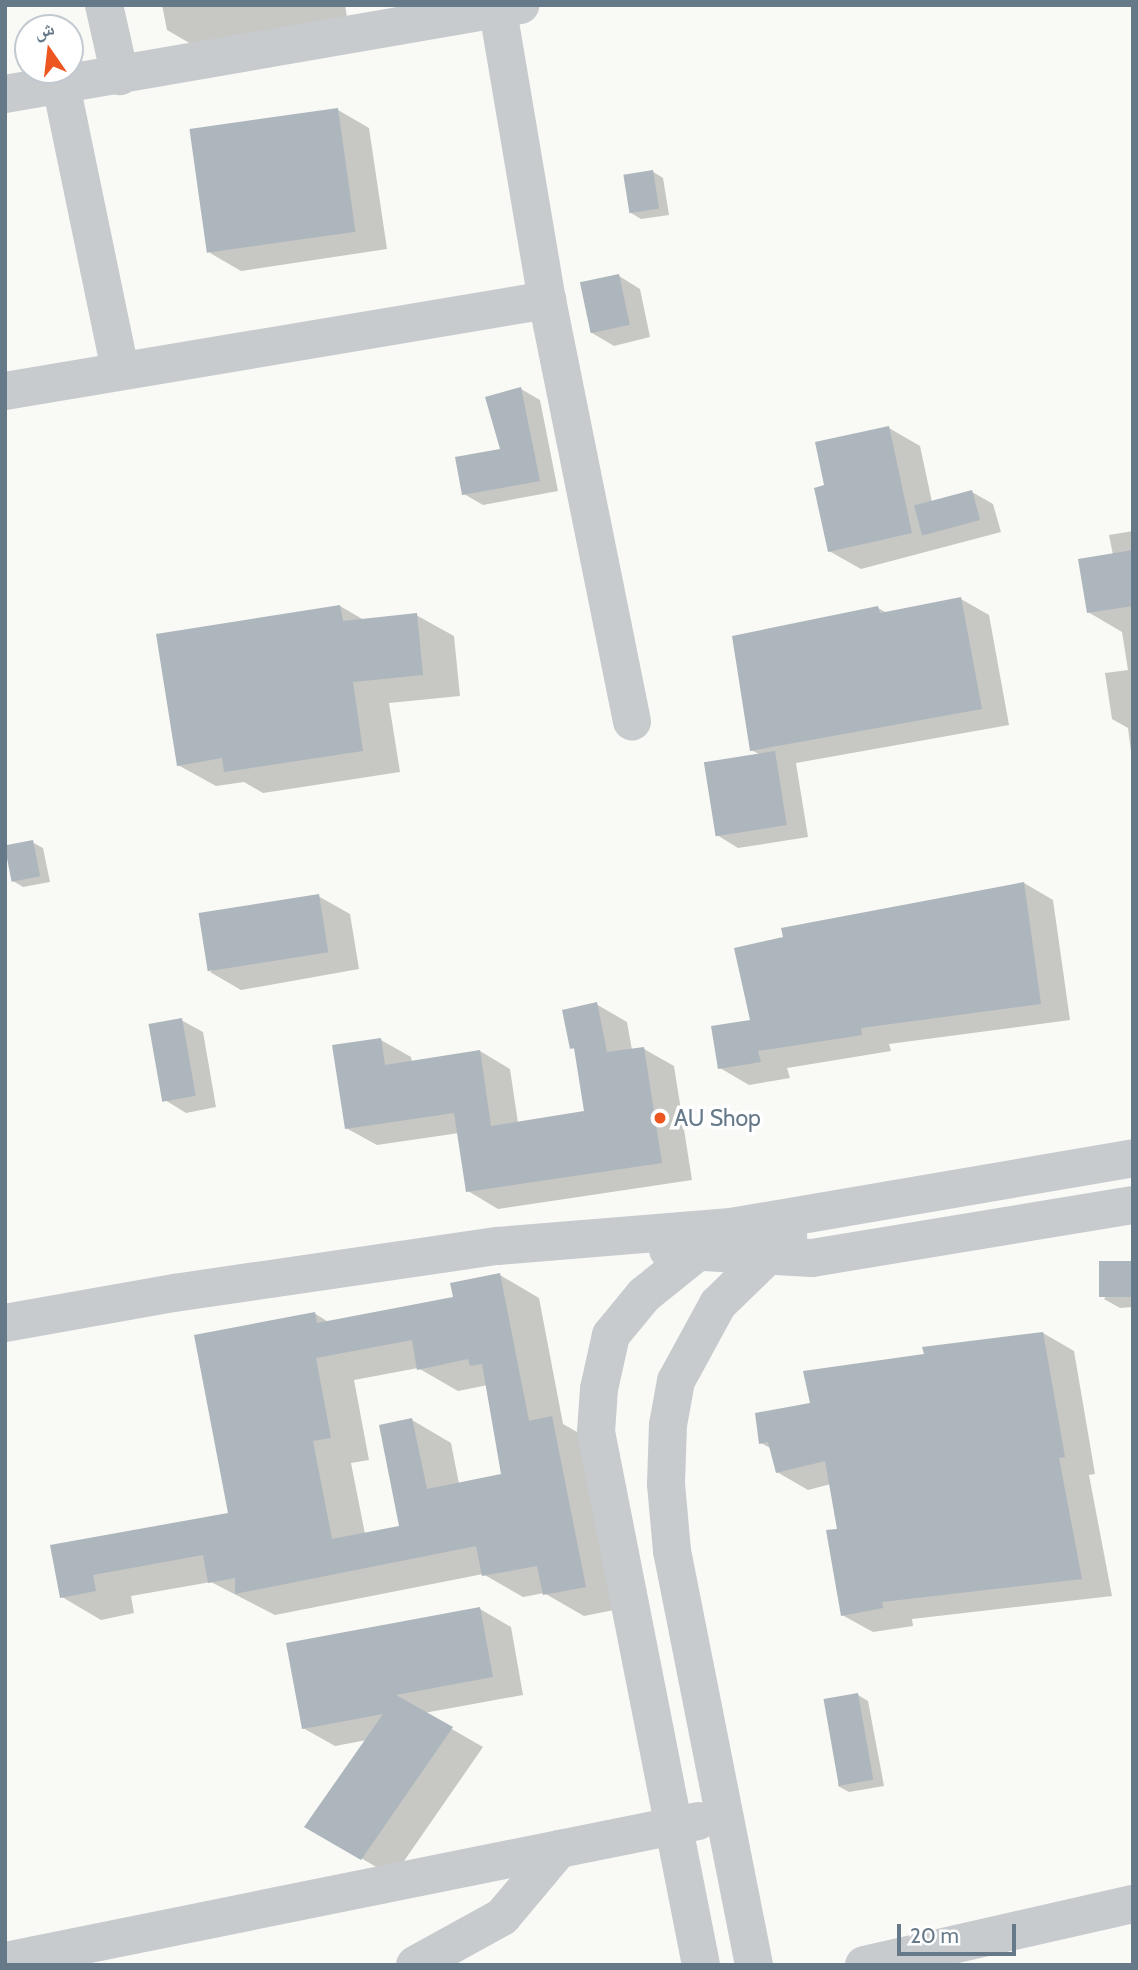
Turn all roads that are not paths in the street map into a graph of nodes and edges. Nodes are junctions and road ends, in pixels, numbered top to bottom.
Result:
1 (104, 5) edge
2 (505, 7) edge
3 (120, 76) junction
4 (61, 85) junction
5 (5, 94) edge
6 (547, 300) junction
7 (120, 370) junction
8 (5, 391) edge
9 (632, 722) dead end
10 (1133, 1158) edge
11 (980, 1184) junction
12 (1133, 1205) edge
13 (806, 1214) junction
14 (731, 1227) junction
15 (989, 1230) junction
16 (614, 1240) junction
17 (693, 1255) junction
18 (771, 1257) junction
19 (5, 1323) edge
20 (723, 1815) junction
21 (673, 1826) junction
22 (559, 1849) junction
23 (1133, 1904) edge
24 (5, 1961) edge
25 (415, 1965) edge
26 (701, 1965) edge
27 (754, 1965) edge
28 (864, 1965) edge

1 - 3 street
2 - 3 street
2 - 6 street
3 - 4 street
4 - 5 street
4 - 7 street
6 - 7 street
6 - 9 street
7 - 8 street
10 - 11 street
11 - 13 street
11 - 15 street
12 - 15 street
13 - 14 street
13 - 18 street
14 - 16 street
14 - 17 street
15 - 18 street
16 - 17 street
16 - 19 street
17 - 18 street
17 - 21 street
18 - 20 street
20 - 21 street
20 - 27 street
21 - 22 street
21 - 26 street
22 - 24 street
22 - 25 street
23 - 28 street

